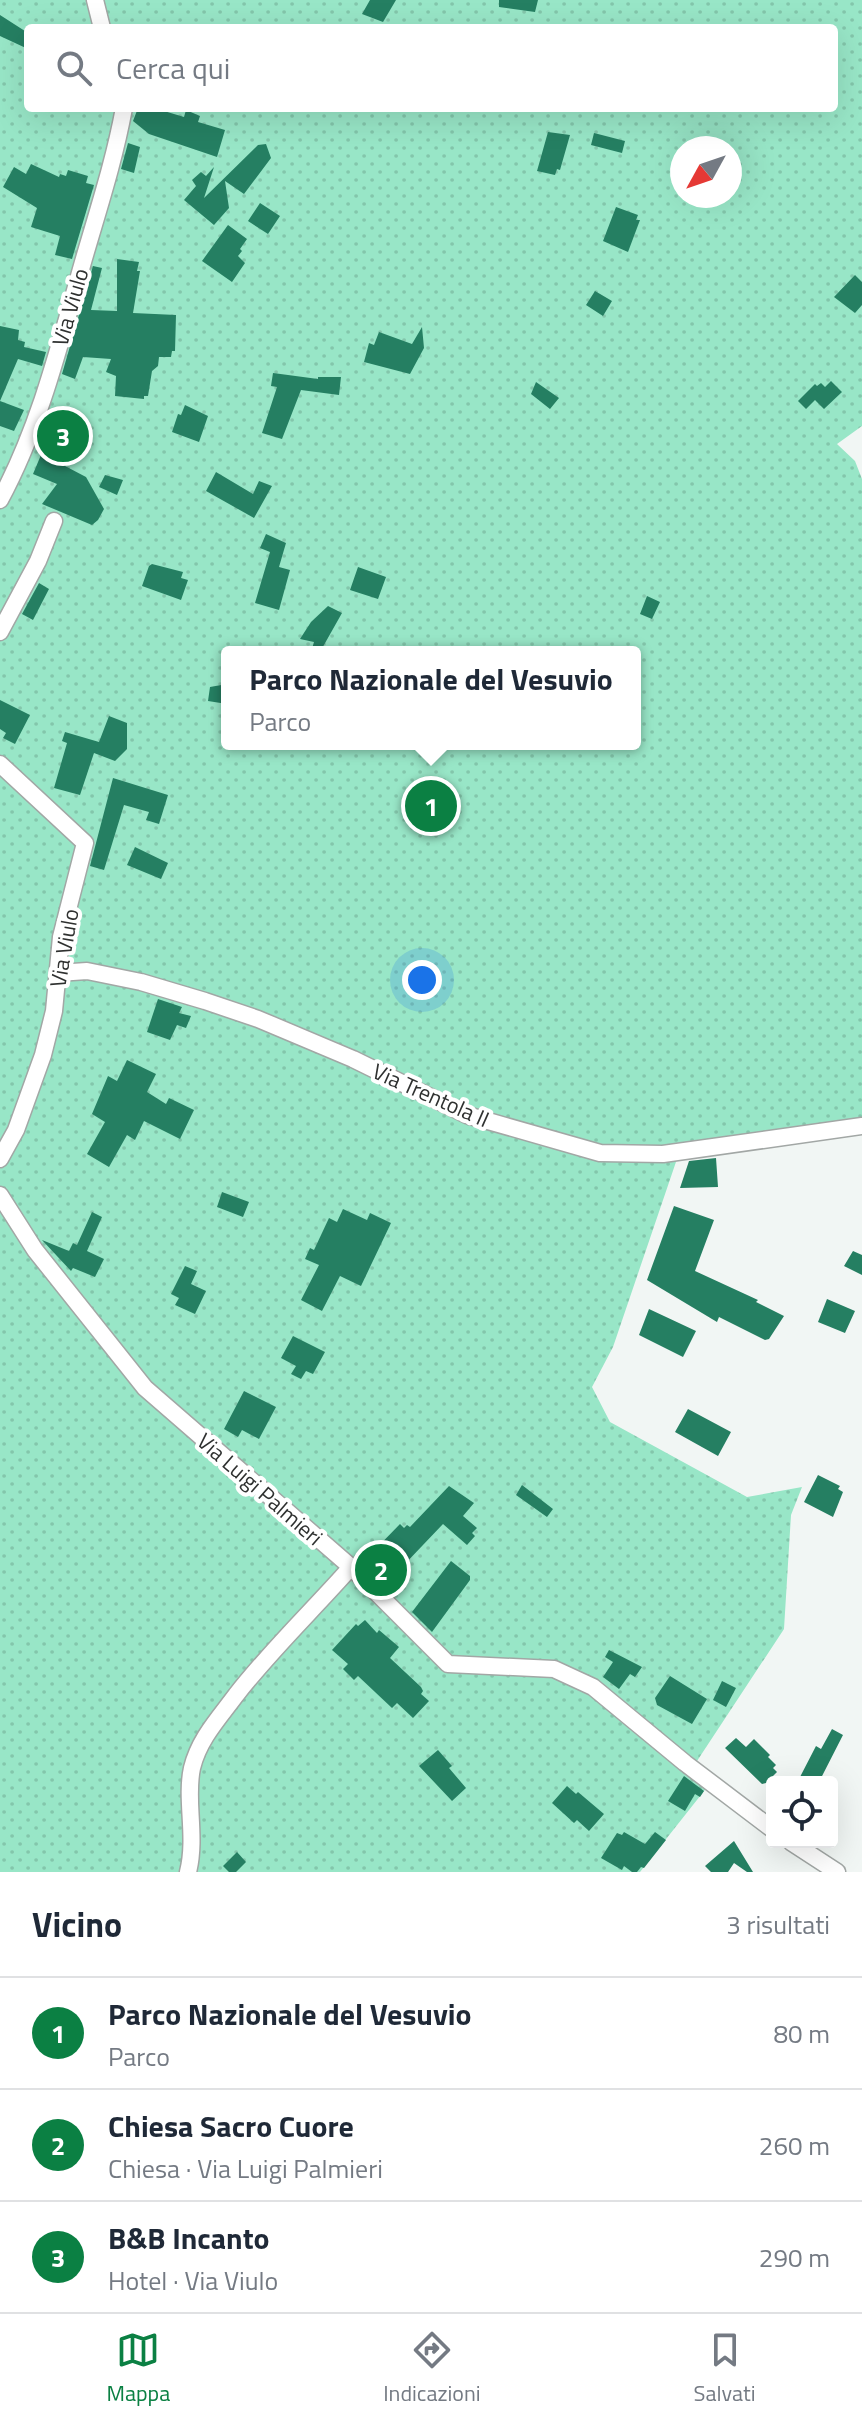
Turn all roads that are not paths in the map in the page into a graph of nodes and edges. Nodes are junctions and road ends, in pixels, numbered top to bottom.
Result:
1 (95, 0) edge
2 (101, 24) edge
3 (123, 112) edge
4 (0, 500) edge
5 (54, 521) dead end
6 (0, 632) edge
7 (0, 764) edge
8 (58, 973) junction
9 (862, 1126) edge
10 (0, 1159) edge
11 (0, 1195) edge
12 (351, 1567) junction
13 (766, 1824) edge
14 (800, 1848) edge
15 (188, 1872) edge
16 (837, 1872) edge

1 - 2 street
3 - 4 street, Via Viulo
5 - 6 street
7 - 8 street, Via Viulo
8 - 9 street, Via Trentola II
8 - 10 street, Via Viulo
11 - 12 street, Via Luigi Palmieri
12 - 13 street, Via Luigi Palmieri
12 - 15 street
14 - 16 street

